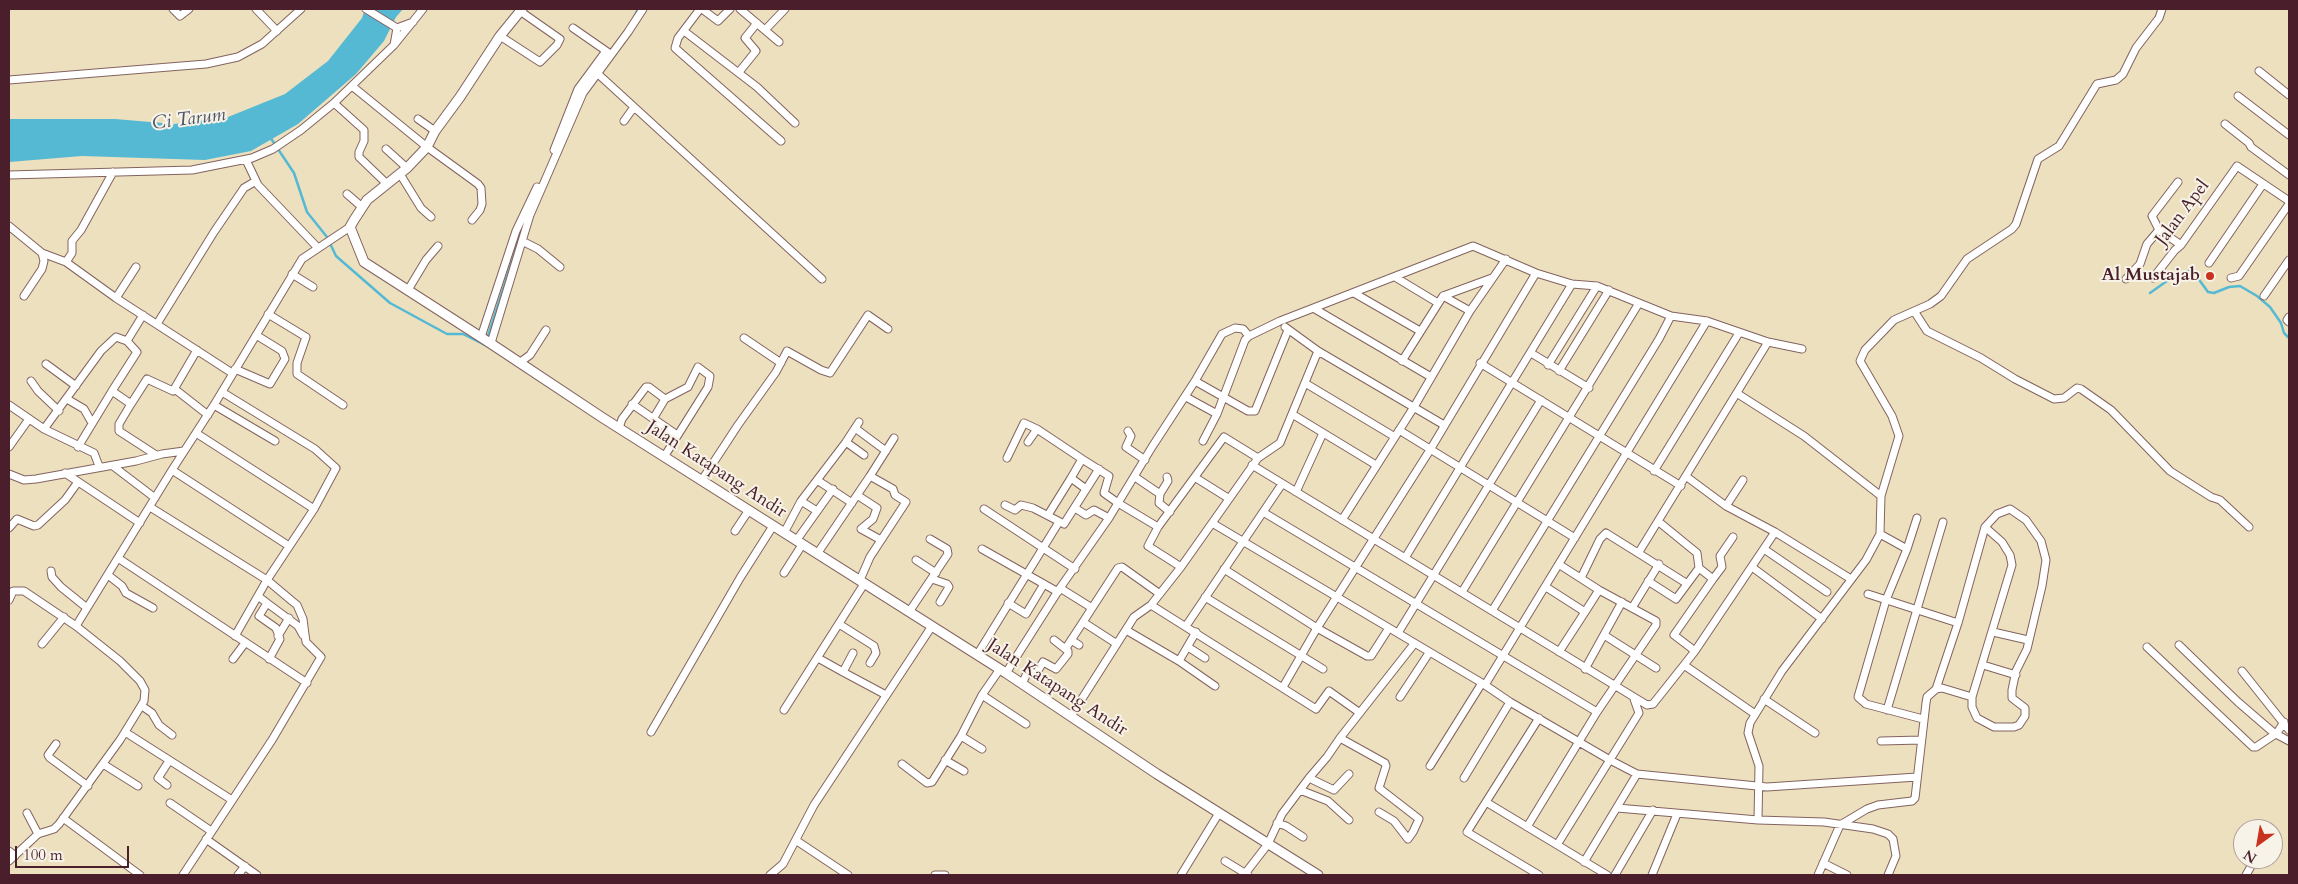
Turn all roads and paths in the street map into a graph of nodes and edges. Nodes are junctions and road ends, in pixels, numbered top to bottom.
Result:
1 (173, 9) edge
2 (190, 9) edge
3 (256, 9) edge
4 (301, 9) edge
5 (366, 9) edge
6 (423, 9) edge
7 (642, 9) edge
8 (701, 9) edge
9 (730, 9) edge
10 (740, 9) edge
11 (784, 9) edge
12 (2162, 9) edge
13 (521, 10) edge
14 (413, 21) junction
15 (757, 23) junction
16 (396, 28) junction
17 (573, 28) dead end
18 (765, 30) junction
19 (277, 31) junction
20 (684, 31) junction
21 (500, 36) junction
22 (779, 42) dead end
23 (394, 45) junction
24 (609, 53) junction
25 (2259, 71) dead end
26 (739, 72) junction
27 (597, 73) junction
28 (9, 80) edge
29 (352, 86) junction
30 (2289, 95) edge
31 (2238, 96) dead end
32 (334, 103) junction
33 (634, 107) junction
34 (418, 120) dead end
35 (624, 121) dead end
36 (796, 123) dead end
37 (2225, 124) dead end
38 (435, 131) junction
39 (2289, 135) edge
40 (781, 141) dead end
41 (427, 147) junction
42 (386, 149) dead end
43 (246, 160) junction
44 (404, 171) junction
45 (113, 172) junction
46 (9, 175) edge
47 (2289, 175) edge
48 (256, 180) junction
49 (2178, 182) dead end
50 (387, 184) junction
51 (2263, 184) junction
52 (347, 194) dead end
53 (2289, 202) edge
54 (362, 207) junction
55 (431, 217) dead end
56 (472, 220) dead end
57 (9, 226) edge
58 (350, 228) junction
59 (2159, 230) junction
60 (522, 241) junction
61 (2181, 244) junction
62 (438, 246) dead end
63 (318, 248) junction
64 (42, 253) junction
65 (1506, 259) junction
66 (2289, 260) edge
67 (66, 262) junction
68 (2209, 263) dead end
69 (136, 267) dead end
70 (560, 267) dead end
71 (1536, 273) junction
72 (292, 274) junction
73 (1395, 277) junction
74 (1492, 278) junction
75 (2153, 278) dead end
76 (2230, 278) dead end
77 (822, 279) dead end
78 (2126, 279) dead end
79 (1572, 284) junction
80 (1596, 286) junction
81 (313, 287) dead end
82 (408, 290) junction
83 (1609, 290) junction
84 (1354, 293) junction
85 (24, 296) dead end
86 (1443, 296) junction
87 (2264, 296) dead end
88 (116, 298) junction
89 (1438, 302) junction
90 (1639, 303) junction
91 (1314, 309) junction
92 (1470, 311) junction
93 (268, 314) junction
94 (1915, 314) junction
95 (143, 315) junction
96 (1671, 316) junction
97 (1280, 321) junction
98 (1707, 321) junction
99 (157, 324) junction
100 (888, 329) dead end
101 (546, 330) dead end
102 (1288, 330) junction
103 (1420, 331) junction
104 (1739, 333) junction
105 (256, 335) junction
106 (1249, 336) junction
107 (744, 338) dead end
108 (127, 341) junction
109 (487, 341) junction
110 (1768, 342) junction
111 (1802, 348) dead end
112 (197, 350) junction
113 (1318, 351) junction
114 (1530, 353) junction
115 (1402, 361) junction
116 (519, 363) junction
117 (782, 363) junction
118 (1480, 363) junction
119 (46, 364) dead end
120 (1548, 365) junction
121 (234, 371) junction
122 (1559, 371) junction
123 (1431, 378) junction
124 (1195, 381) junction
125 (31, 382) dead end
126 (1304, 382) junction
127 (1512, 383) junction
128 (76, 386) junction
129 (1589, 388) junction
130 (176, 390) junction
131 (112, 391) junction
132 (222, 392) junction
133 (1738, 394) junction
134 (1186, 397) junction
135 (1224, 397) junction
136 (67, 399) junction
137 (665, 399) junction
138 (1541, 400) junction
139 (131, 404) junction
140 (343, 404) dead end
141 (632, 404) junction
142 (9, 405) edge
143 (214, 405) junction
144 (1414, 408) junction
145 (59, 411) junction
146 (208, 414) junction
147 (1217, 414) junction
148 (1292, 414) junction
149 (653, 418) junction
150 (1571, 418) junction
151 (29, 419) junction
152 (92, 423) junction
153 (1444, 425) junction
154 (619, 428) junction
155 (44, 429) junction
156 (1037, 429) junction
157 (1128, 431) dead end
158 (196, 432) junction
159 (1323, 433) junction
160 (1397, 433) junction
161 (677, 435) junction
162 (1599, 436) junction
163 (894, 438) dead end
164 (275, 441) dead end
165 (1203, 441) dead end
166 (846, 442) junction
167 (1028, 442) dead end
168 (9, 447) edge
169 (78, 447) junction
170 (1430, 450) junction
171 (184, 451) junction
172 (886, 451) junction
173 (1626, 454) junction
174 (156, 455) junction
175 (864, 456) dead end
176 (664, 457) junction
177 (1007, 458) dead end
178 (1258, 458) junction
179 (1082, 459) junction
180 (1144, 460) junction
181 (1252, 465) junction
182 (1376, 465) junction
183 (99, 466) junction
184 (113, 466) junction
185 (1459, 468) junction
186 (1099, 469) junction
187 (172, 470) junction
188 (1654, 470) junction
189 (66, 473) junction
190 (9, 474) edge
191 (870, 476) junction
192 (1135, 477) junction
193 (1166, 477) dead end
194 (1687, 477) junction
195 (1071, 478) junction
196 (1196, 478) junction
197 (702, 480) junction
198 (817, 480) junction
199 (1743, 480) dead end
200 (78, 482) junction
201 (1282, 484) junction
202 (1488, 486) junction
203 (1681, 486) junction
204 (833, 489) junction
205 (1086, 489) junction
206 (1296, 492) junction
207 (1160, 494) junction
208 (857, 495) junction
209 (1881, 496) junction
210 (156, 498) junction
211 (1228, 498) junction
212 (800, 501) junction
213 (852, 503) junction
214 (1118, 503) junction
215 (1518, 503) junction
216 (1005, 505) dead end
217 (1726, 506) junction
218 (150, 507) junction
219 (1075, 508) junction
220 (314, 509) junction
221 (984, 509) dead end
222 (749, 510) junction
223 (816, 511) junction
224 (1170, 512) junction
225 (1263, 512) junction
226 (1048, 515) junction
227 (1109, 518) junction
228 (1917, 518) dead end
229 (1342, 520) junction
230 (1059, 522) junction
231 (1547, 522) junction
232 (1659, 522) junction
233 (1943, 522) dead end
234 (140, 523) junction
235 (1212, 523) junction
236 (773, 526) junction
237 (1158, 527) junction
238 (1985, 527) junction
239 (2249, 527) dead end
240 (9, 528) edge
241 (735, 531) dead end
242 (1775, 532) junction
243 (784, 533) junction
244 (1880, 534) junction
245 (1734, 537) dead end
246 (1575, 538) junction
247 (930, 539) dead end
248 (1373, 539) junction
249 (881, 540) junction
250 (1244, 541) junction
251 (799, 543) junction
252 (289, 546) junction
253 (1044, 547) junction
254 (982, 549) dead end
255 (1764, 549) junction
256 (1907, 549) junction
257 (1639, 552) junction
258 (817, 554) junction
259 (118, 558) junction
260 (1405, 558) junction
261 (916, 560) dead end
262 (1659, 564) junction
263 (1560, 565) junction
264 (1181, 567) junction
265 (1752, 567) junction
266 (1354, 568) junction
267 (1698, 568) junction
268 (1075, 569) junction
269 (1224, 569) junction
270 (51, 571) dead end
271 (784, 573) dead end
272 (1433, 574) junction
273 (108, 575) junction
274 (1026, 575) junction
275 (934, 576) junction
276 (1581, 578) junction
277 (1713, 579) junction
278 (1851, 579) junction
279 (267, 580) junction
280 (1648, 581) junction
281 (862, 582) junction
282 (1686, 583) junction
283 (1044, 584) junction
284 (1546, 587) junction
285 (1059, 590) junction
286 (1599, 590) junction
287 (1462, 592) junction
288 (1827, 592) dead end
289 (1160, 594) junction
290 (1868, 594) dead end
291 (258, 596) junction
292 (1206, 597) junction
293 (1337, 598) junction
294 (9, 600) edge
295 (1886, 600) junction
296 (940, 602) dead end
297 (1622, 602) junction
298 (267, 603) junction
299 (1008, 603) junction
300 (1414, 604) junction
301 (1151, 605) junction
302 (87, 608) junction
303 (154, 608) dead end
304 (1092, 608) junction
305 (1632, 608) junction
306 (1917, 609) junction
307 (1492, 611) junction
308 (909, 612) junction
309 (1585, 612) junction
310 (64, 617) junction
311 (289, 618) junction
312 (1822, 620) junction
313 (1083, 622) junction
314 (1958, 623) junction
315 (840, 624) junction
316 (76, 626) junction
317 (932, 626) junction
318 (1186, 626) junction
319 (1316, 628) junction
320 (1389, 628) junction
321 (1521, 628) junction
322 (1126, 630) junction
323 (1196, 632) junction
324 (1993, 632) junction
325 (1398, 633) junction
326 (1604, 635) junction
327 (234, 636) junction
328 (278, 636) junction
329 (305, 638) junction
330 (1054, 640) dead end
331 (1071, 640) junction
332 (2028, 640) junction
333 (245, 643) junction
334 (42, 644) dead end
335 (1117, 644) junction
336 (1414, 644) junction
337 (1079, 645) dead end
338 (2179, 645) dead end
339 (1188, 647) junction
340 (2147, 647) dead end
341 (1066, 648) junction
342 (1695, 651) junction
343 (1559, 652) junction
344 (853, 653) dead end
345 (1429, 653) junction
346 (977, 655) junction
347 (1301, 655) junction
348 (1635, 655) junction
349 (1503, 656) junction
350 (818, 658) junction
351 (1205, 658) dead end
352 (234, 659) dead end
353 (269, 659) junction
354 (1179, 661) junction
355 (870, 662) dead end
356 (1684, 665) junction
357 (1983, 665) junction
358 (1323, 668) dead end
359 (1656, 668) dead end
360 (1585, 669) junction
361 (1003, 671) junction
362 (2242, 671) dead end
363 (843, 672) junction
364 (2016, 675) junction
365 (306, 683) junction
366 (1022, 684) junction
367 (1484, 684) junction
368 (1215, 686) dead end
369 (1616, 686) junction
370 (1283, 687) junction
371 (1936, 690) junction
372 (886, 695) junction
373 (982, 695) junction
374 (1400, 697) dead end
375 (1972, 697) junction
376 (1634, 699) junction
377 (1764, 699) junction
378 (1510, 702) junction
379 (142, 706) junction
380 (784, 710) dead end
381 (1887, 710) junction
382 (1597, 712) junction
383 (1360, 713) junction
384 (1755, 714) junction
385 (1071, 716) junction
386 (1539, 718) junction
387 (1923, 719) junction
388 (2284, 722) junction
389 (1026, 724) dead end
390 (125, 732) junction
391 (652, 732) dead end
392 (1815, 733) dead end
393 (2276, 733) junction
394 (172, 735) dead end
395 (961, 736) junction
396 (2289, 736) edge
397 (1340, 738) junction
398 (1921, 740) junction
399 (1881, 741) dead end
400 (1580, 742) junction
401 (56, 744) dead end
402 (982, 749) dead end
403 (945, 760) junction
404 (1610, 760) junction
405 (169, 761) junction
406 (103, 764) junction
407 (902, 764) dead end
408 (1430, 766) dead end
409 (964, 771) dead end
410 (1349, 774) dead end
411 (1637, 774) junction
412 (1917, 777) junction
413 (1309, 778) junction
414 (1464, 778) dead end
415 (167, 785) dead end
416 (88, 786) junction
417 (138, 786) dead end
418 (1760, 786) junction
419 (1300, 790) junction
420 (232, 800) junction
421 (170, 802) dead end
422 (1486, 802) junction
423 (1617, 808) junction
424 (1653, 810) junction
425 (1379, 812) dead end
426 (27, 813) dead end
427 (1219, 813) junction
428 (1677, 814) junction
429 (63, 818) junction
430 (1349, 820) dead end
431 (1758, 820) junction
432 (1277, 823) junction
433 (1840, 825) junction
434 (1527, 827) junction
435 (211, 831) junction
436 (38, 834) junction
437 (1303, 837) dead end
438 (206, 839) junction
439 (797, 841) junction
440 (1268, 844) junction
441 (1557, 845) junction
442 (12, 853) edge
443 (9, 861) edge
444 (1225, 861) dead end
445 (1584, 862) junction
446 (1823, 863) junction
447 (245, 866) junction
448 (140, 875) edge
449 (183, 875) edge
450 (238, 875) edge
451 (258, 875) edge
452 (770, 875) edge
453 (848, 875) edge
454 (935, 875) edge
455 (945, 875) edge
456 (1181, 875) edge
457 (1246, 875) edge
458 (1318, 875) edge
459 (1539, 875) edge
460 (1607, 875) edge
461 (1615, 875) edge
462 (1652, 875) edge
463 (1818, 875) edge
464 (1847, 875) edge
465 (1888, 875) edge

1 - 2 street
3 - 19 street
4 - 19 street
5 - 16 street
6 - 14 street
7 - 24 street
8 - 9 street
8 - 20 street
10 - 15 street
11 - 18 street
12 - 94 street
13 - 21 street
13 - 21 street
14 - 16 street
14 - 23 street
15 - 18 street
15 - 26 street
16 - 23 street
17 - 24 street
18 - 22 street
19 - 28 street
20 - 26 street
20 - 40 street
21 - 38 street
23 - 29 street
24 - 27 street
24 - 109 street
25 - 30 street
26 - 36 street
27 - 33 street
27 - 60 street
29 - 32 street
29 - 41 street
31 - 39 street
32 - 43 street
32 - 50 street
33 - 35 street
33 - 77 street
34 - 38 street
37 - 47 street
38 - 41 street
41 - 44 street
41 - 56 street
42 - 44 street
43 - 45 street
43 - 48 street
44 - 50 street
44 - 55 street
45 - 46 street
45 - 67 street
48 - 63 street
48 - 99 street
49 - 59 street
50 - 54 street
51 - 53 street
51 - 61 street, Jalan Apel
51 - 68 street
52 - 54 street
53 - 76 street
54 - 58 street
57 - 64 street
58 - 63 street
58 - 82 street, Jalan Katapang Andir
59 - 61 street
59 - 78 street
60 - 70 street
60 - 109 street
61 - 75 street, Jalan Apel
62 - 82 street
63 - 72 street
64 - 67 street
64 - 85 street
65 - 71 street
65 - 73 street
65 - 74 street
66 - 87 street
67 - 88 street
69 - 88 street
71 - 79 street
71 - 118 street
72 - 81 street
72 - 93 street
73 - 84 street
73 - 89 street
74 - 86 street
74 - 92 street
79 - 80 street
79 - 114 street
80 - 83 street
80 - 120 street
82 - 109 street, Jalan Katapang Andir
83 - 90 street
83 - 122 street
84 - 91 street
84 - 103 street
86 - 89 street
86 - 92 street
88 - 95 street
89 - 103 street
90 - 96 street
90 - 129 street
91 - 97 street
91 - 115 street
92 - 123 street
93 - 105 street
93 - 140 street
94 - 209 street
94 - 239 street
95 - 99 street
95 - 108 street
96 - 98 street
96 - 162 street
97 - 102 street
97 - 106 street
98 - 104 street
98 - 173 street
99 - 112 street
100 - 117 street
101 - 116 street
102 - 113 street
102 - 135 street
103 - 115 street
104 - 110 street
104 - 188 street
105 - 121 street
105 - 121 street
106 - 124 street
106 - 135 street
107 - 117 street
108 - 128 street
108 - 131 street
109 - 116 street, Jalan Katapang Andir
110 - 111 street
110 - 133 street
112 - 121 street
112 - 130 street
113 - 126 street
113 - 144 street
114 - 120 street
114 - 127 street
115 - 123 street
116 - 154 street, Jalan Katapang Andir
117 - 197 street
118 - 127 street
118 - 153 street
119 - 128 street
120 - 122 street
121 - 132 street
122 - 129 street
123 - 144 street
124 - 134 street
124 - 135 street
125 - 145 street
126 - 148 street
126 - 160 street
127 - 138 street
127 - 185 street
128 - 136 street
129 - 150 street
130 - 139 street
130 - 146 street
131 - 139 street
131 - 152 street
132 - 143 street
132 - 220 street
133 - 194 street
133 - 209 street
134 - 147 street
134 - 180 street
135 - 147 street
136 - 145 street
136 - 152 street
137 - 141 street
137 - 149 street
137 - 161 street
138 - 150 street
138 - 202 street
139 - 174 street
141 - 149 street
141 - 154 street
142 - 151 street
143 - 146 street
143 - 164 street
144 - 153 street
144 - 160 street
145 - 155 street
146 - 158 street
147 - 165 street
148 - 159 street
148 - 178 street
149 - 161 street
150 - 162 street
150 - 215 street
151 - 155 street
151 - 168 street
152 - 169 street
153 - 170 street
154 - 176 street, Jalan Katapang Andir
155 - 169 street
156 - 167 street
156 - 177 street
156 - 179 street
157 - 180 street
158 - 171 street
158 - 220 street
159 - 182 street
159 - 206 street
160 - 170 street
160 - 182 street
161 - 176 street
162 - 173 street
162 - 231 street
163 - 172 street
166 - 172 street
166 - 175 street
166 - 198 street
169 - 183 street
170 - 185 street
170 - 248 street
171 - 174 street
171 - 187 street
172 - 191 street
173 - 188 street
173 - 246 street
174 - 184 street
176 - 197 street, Jalan Katapang Andir
178 - 181 street
178 - 196 street
179 - 186 street
179 - 195 street
180 - 192 street
181 - 201 street
181 - 211 street
182 - 229 street
183 - 184 street
183 - 189 street
184 - 210 street
185 - 202 street
185 - 260 street
186 - 205 street
186 - 214 street
187 - 210 street
187 - 252 street
188 - 203 street
189 - 190 street
189 - 200 street
191 - 208 street
191 - 249 street
192 - 207 street
192 - 214 street
193 - 207 street
194 - 203 street
194 - 217 street
195 - 205 street
195 - 226 street
196 - 211 street
196 - 224 street
197 - 222 street, Jalan Katapang Andir
198 - 204 street
198 - 212 street
199 - 217 street
200 - 234 street
200 - 240 street
201 - 206 street
201 - 225 street
202 - 215 street
202 - 272 street
203 - 232 street
204 - 213 street
204 - 223 street
205 - 219 street
206 - 229 street
207 - 224 street
208 - 213 street
208 - 249 street
209 - 244 street
210 - 218 street
211 - 235 street
212 - 223 street
212 - 243 street
213 - 258 street
214 - 227 street
214 - 237 street
215 - 231 street
215 - 287 street
216 - 226 street
217 - 242 street
218 - 234 street
218 - 279 street
219 - 227 street
219 - 230 street
220 - 252 street
221 - 253 street
222 - 236 street, Jalan Katapang Andir
222 - 241 street
223 - 251 street
224 - 237 street
225 - 250 street
225 - 266 street
226 - 230 street
227 - 268 street
228 - 256 street
229 - 248 street
230 - 253 street
231 - 246 street
231 - 307 street
232 - 257 street
232 - 267 street
233 - 306 street
234 - 259 street
235 - 250 street
235 - 264 street
236 - 243 street, Jalan Katapang Andir
236 - 391 street
237 - 264 street
238 - 314 street
238 - 324 street
238 - 332 street
242 - 255 street
242 - 278 street
243 - 251 street, Jalan Katapang Andir
244 - 256 street
244 - 278 street
245 - 277 street
246 - 263 street
247 - 275 street
248 - 260 street
248 - 266 street
249 - 281 street
250 - 269 street
250 - 293 street
251 - 258 street, Jalan Katapang Andir
251 - 271 street
252 - 279 street
253 - 268 street
253 - 274 street
254 - 274 street
255 - 265 street
255 - 288 street
256 - 295 street
257 - 262 street
257 - 276 street
258 - 281 street, Jalan Katapang Andir
259 - 273 street
259 - 327 street
260 - 272 street
261 - 275 street
262 - 280 street
262 - 282 street
263 - 276 street
263 - 284 street
264 - 289 street
265 - 312 street
265 - 342 street
266 - 293 street
266 - 300 street
267 - 277 street
267 - 282 street
268 - 285 street
269 - 292 street
269 - 319 street
270 - 302 street
272 - 287 street
272 - 300 street
273 - 302 street
273 - 303 street
274 - 283 street
274 - 299 street
275 - 296 street
275 - 308 street
276 - 286 street
277 - 342 street
278 - 312 street
279 - 291 street
279 - 329 street
280 - 282 street
280 - 305 street
281 - 308 street, Jalan Katapang Andir
281 - 315 street
283 - 285 street
283 - 299 street
284 - 309 street
284 - 321 street
285 - 304 street
285 - 361 street
286 - 297 street
286 - 309 street
287 - 307 street
289 - 301 street
289 - 304 street
290 - 295 street
291 - 298 street
291 - 327 street
292 - 318 street
292 - 347 street
293 - 319 street
293 - 320 street
294 - 310 street
295 - 306 street
295 - 381 street
297 - 305 street
297 - 326 street
298 - 311 street
298 - 328 street
299 - 346 street
300 - 325 street
300 - 349 street
301 - 318 street
301 - 322 street
302 - 316 street
304 - 313 street
305 - 348 street
306 - 314 street
306 - 381 street
307 - 321 street
308 - 317 street, Jalan Katapang Andir
309 - 343 street
310 - 316 street
310 - 334 street
311 - 328 street
311 - 329 street
312 - 377 street
313 - 331 street
313 - 335 street
314 - 371 street
315 - 350 street
315 - 355 street
316 - 379 street
317 - 346 street, Jalan Katapang Andir
317 - 372 street
318 - 323 street
319 - 320 street
319 - 347 street
320 - 325 street
321 - 343 street
321 - 349 street
322 - 335 street
322 - 354 street
323 - 339 street
323 - 370 street
324 - 332 street
324 - 357 street
325 - 336 street
326 - 348 street
326 - 360 street
327 - 333 street
328 - 353 street
329 - 365 street
330 - 341 street
331 - 337 street
331 - 341 street
332 - 364 street
333 - 352 street
333 - 353 street
335 - 385 street
336 - 345 street
336 - 383 street
338 - 393 street
339 - 351 street
339 - 354 street
340 - 393 street
341 - 366 street
342 - 356 street
343 - 360 street
344 - 363 street
345 - 367 street
345 - 374 street
346 - 361 street, Jalan Katapang Andir
347 - 358 street
347 - 370 street
348 - 359 street
348 - 369 street
349 - 367 street
349 - 382 street
350 - 363 street
350 - 380 street
353 - 365 street
354 - 368 street
356 - 376 street
356 - 384 street
357 - 364 street
357 - 375 street
360 - 369 street
361 - 366 street, Jalan Katapang Andir
361 - 373 street
362 - 388 street
363 - 372 street
364 - 375 street
365 - 420 street
366 - 385 street, Jalan Katapang Andir
367 - 378 street
367 - 408 street
369 - 376 street
369 - 382 street
370 - 383 street
371 - 375 street
371 - 387 street
372 - 439 street
373 - 389 street
373 - 395 street
376 - 404 street
377 - 384 street
377 - 392 street
378 - 386 street
378 - 414 street
379 - 390 street
379 - 394 street
381 - 387 street
382 - 400 street
383 - 397 street
384 - 418 street
385 - 427 street, Jalan Katapang Andir
386 - 400 street
386 - 422 street
387 - 398 street
388 - 393 street
388 - 396 street
390 - 405 street
390 - 406 street
393 - 396 street
395 - 402 street
395 - 403 street
397 - 413 street
397 - 425 street
398 - 399 street
398 - 412 street
400 - 404 street
400 - 434 street
401 - 416 street
403 - 407 street
403 - 409 street
404 - 411 street
404 - 441 street
405 - 415 street
405 - 420 street
406 - 416 street
406 - 417 street
410 - 413 street
411 - 418 street
411 - 423 street
412 - 418 street
412 - 433 street
413 - 419 street
416 - 429 street
418 - 431 street
419 - 430 street
419 - 432 street
420 - 435 street
421 - 435 street
422 - 434 street
422 - 459 street
423 - 424 street
423 - 445 street
424 - 428 street
424 - 461 street
426 - 436 street
427 - 440 street, Jalan Katapang Andir
427 - 456 street
428 - 431 street
428 - 462 street
429 - 436 street
429 - 448 street
431 - 433 street
432 - 437 street
432 - 440 street
433 - 446 street
433 - 465 street
434 - 441 street
435 - 438 street
436 - 442 street
438 - 447 street
438 - 449 street
439 - 452 street
439 - 453 street
440 - 457 street
440 - 458 street, Jalan Katapang Andir
441 - 445 street
442 - 443 street
444 - 457 street
445 - 460 street
446 - 463 street
446 - 464 street
447 - 450 street
447 - 451 street
454 - 455 street

